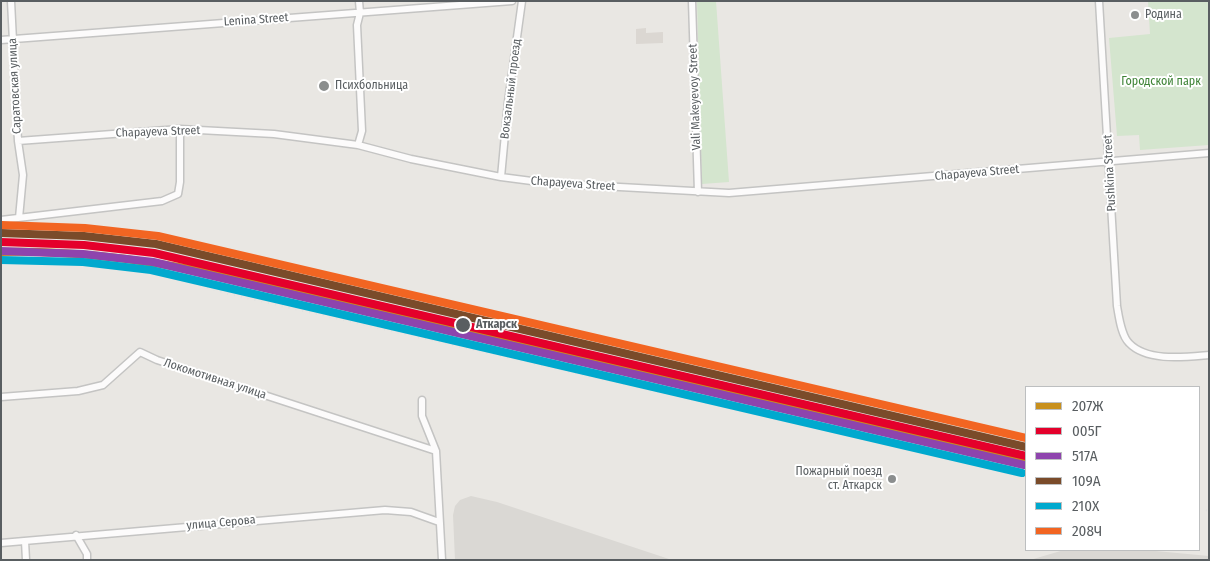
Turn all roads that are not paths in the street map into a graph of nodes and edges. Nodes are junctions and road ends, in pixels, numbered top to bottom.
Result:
1 (11, 1) edge
2 (359, 1) edge
3 (512, 1) edge
4 (522, 1) edge
5 (692, 1) edge
6 (1099, 1) edge
7 (360, 12) junction
8 (13, 39) junction
9 (1, 40) edge
10 (180, 129) junction
11 (18, 140) junction
12 (358, 145) junction
13 (1209, 153) edge
14 (1109, 160) junction
15 (502, 177) junction
16 (698, 192) junction
17 (20, 218) junction
18 (1, 220) edge
19 (1209, 355) edge
20 (1, 397) edge
21 (422, 400) dead end
22 (436, 451) junction
23 (439, 522) junction
24 (76, 535) junction
25 (25, 541) junction
26 (1, 543) edge
27 (26, 560) edge
28 (87, 560) edge
29 (442, 560) edge

1 - 8 street, Саратовская улица
2 - 7 street
3 - 7 street, Lenina Street
4 - 15 street, Вокзальный проезд
5 - 16 street, Vali Makeyevoy Street
6 - 14 street, Pushkina Street
7 - 8 street, Lenina Street
7 - 12 street
8 - 9 street, Lenina Street
8 - 11 street, Саратовская улица
10 - 11 street, Chapayeva Street
10 - 12 street, Chapayeva Street
10 - 17 street
11 - 17 street
12 - 15 street, Chapayeva Street
13 - 14 street, Chapayeva Street
14 - 16 street, Chapayeva Street
14 - 19 street, Pushkina Street
15 - 16 street, Chapayeva Street
17 - 18 street
20 - 22 street, Локомотивная улица
21 - 22 street
22 - 23 street
23 - 24 street, улица Серова
23 - 29 street
24 - 25 street, улица Серова
24 - 28 street
25 - 26 street, улица Серова
25 - 27 street

